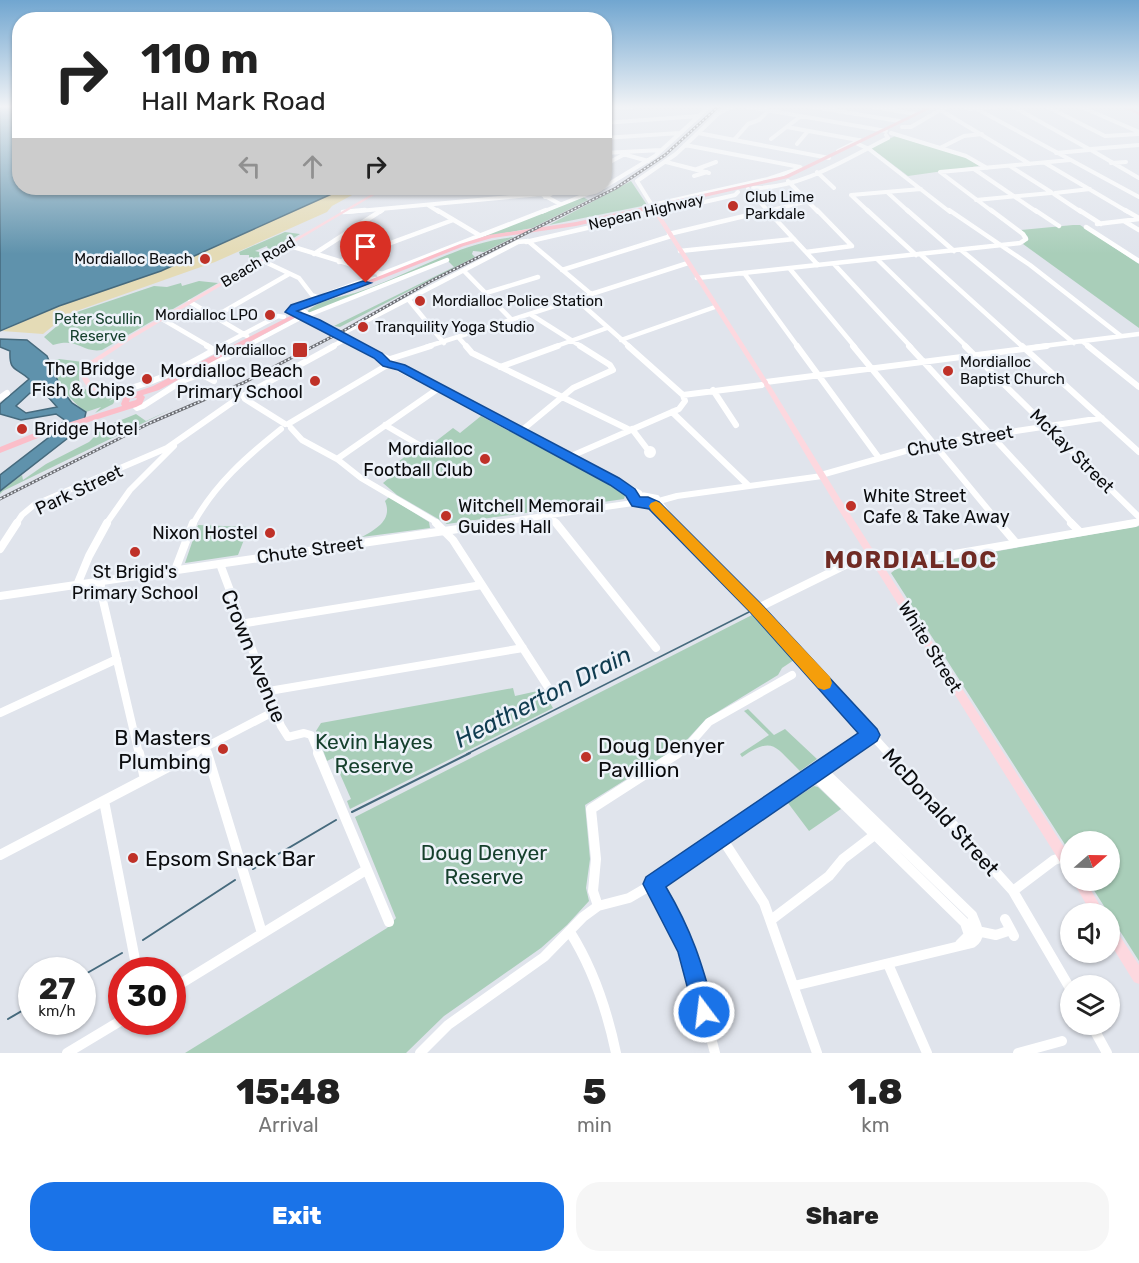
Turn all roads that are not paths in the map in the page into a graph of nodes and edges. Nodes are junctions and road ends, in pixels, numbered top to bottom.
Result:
1 (630, 155) edge
2 (655, 155) edge
3 (674, 155) edge
4 (739, 155) edge
5 (813, 155) edge
6 (835, 155) edge
7 (842, 155) edge
8 (845, 155) edge
9 (876, 155) edge
10 (962, 155) edge
11 (1016, 155) edge
12 (1060, 155) edge
13 (1098, 155) edge
14 (827, 158) junction
15 (1070, 160) junction
16 (648, 161) junction
17 (666, 162) junction
18 (716, 162) dead end
19 (1126, 162) dead end
20 (1046, 163) junction
21 (1111, 163) junction
22 (1030, 164) junction
23 (1010, 166) junction
24 (802, 168) junction
25 (985, 168) junction
26 (697, 169) junction
27 (974, 169) junction
28 (817, 172) junction
29 (694, 176) dead end
30 (1139, 178) edge
31 (612, 182) edge
32 (788, 182) junction
33 (747, 188) junction
34 (834, 188) dead end
35 (921, 189) junction
36 (1090, 189) junction
37 (887, 192) junction
38 (1053, 193) junction
39 (371, 195) edge
40 (543, 195) joint
41 (583, 195) edge
42 (1015, 196) junction
43 (1139, 197) edge
44 (976, 200) junction
45 (808, 201) junction
46 (690, 202) junction
47 (560, 204) junction
48 (674, 204) junction
49 (428, 205) junction
50 (384, 209) junction
51 (655, 210) junction
52 (769, 210) junction
53 (343, 212) junction
54 (643, 213) junction
55 (1139, 219) edge
56 (453, 220) junction
57 (1124, 221) junction
58 (598, 223) junction
59 (1101, 224) junction
60 (1059, 226) dead end
61 (591, 227) junction
62 (1139, 230) edge
63 (670, 235) junction
64 (794, 239) junction
65 (478, 240) junction
66 (528, 241) junction
67 (286, 245) junction
68 (1002, 246) junction
69 (961, 250) junction
70 (680, 251) junction
71 (954, 251) junction
72 (806, 252) junction
73 (314, 254) junction
74 (918, 255) junction
75 (877, 259) junction
76 (261, 260) junction
77 (447, 260) dead end
78 (1139, 261) edge
79 (339, 262) junction
80 (688, 263) junction
81 (834, 264) junction
82 (818, 266) junction
83 (790, 268) junction
84 (562, 270) junction
85 (464, 271) junction
86 (744, 273) junction
87 (289, 274) junction
88 (381, 276) junction
89 (538, 277) dead end
90 (697, 278) junction
91 (486, 293) junction
92 (588, 295) junction
93 (311, 299) junction
94 (408, 299) junction
95 (577, 301) junction
96 (190, 302) junction
97 (716, 307) junction
98 (299, 313) junction
99 (530, 314) junction
100 (214, 317) junction
101 (284, 317) junction
102 (162, 319) junction
103 (512, 320) junction
104 (275, 324) junction
105 (287, 324) junction
106 (607, 328) junction
107 (1139, 334) edge
108 (247, 336) junction
109 (1121, 336) junction
110 (344, 337) junction
111 (459, 338) junction
112 (621, 340) junction
113 (573, 341) junction
114 (1083, 342) junction
115 (444, 343) junction
116 (1074, 343) junction
117 (1025, 349) junction
118 (214, 350) junction
119 (975, 356) junction
120 (389, 361) junction
121 (925, 362) junction
122 (214, 363) junction
123 (200, 365) junction
124 (500, 367) junction
125 (873, 369) junction
126 (187, 372) junction
127 (204, 374) junction
128 (165, 376) junction
129 (820, 376) junction
130 (182, 381) junction
131 (214, 381) dead end
132 (763, 383) junction
133 (1139, 387) edge
134 (156, 388) junction
135 (439, 388) junction
136 (713, 390) junction
137 (112, 392) junction
138 (7, 393) dead end
139 (683, 395) junction
140 (562, 397) junction
141 (0, 398) edge
142 (243, 399) junction
143 (124, 401) junction
144 (135, 401) junction
145 (672, 412) junction
146 (89, 418) junction
147 (1102, 418) junction
148 (736, 424) dead end
149 (385, 425) junction
150 (1047, 426) junction
151 (286, 427) junction
152 (631, 430) junction
153 (521, 431) junction
154 (991, 435) junction
155 (934, 443) junction
156 (175, 444) junction
157 (426, 449) dead end
158 (0, 450) edge
159 (648, 450) dead end
160 (1139, 452) edge
161 (569, 457) junction
162 (145, 458) junction
163 (879, 458) junction
164 (338, 459) junction
165 (821, 475) junction
166 (142, 476) junction
167 (749, 486) junction
168 (635, 496) junction
169 (656, 501) junction
170 (640, 502) junction
171 (620, 505) junction
172 (550, 515) junction
173 (1139, 519) edge
174 (433, 521) junction
175 (447, 530) junction
176 (1080, 532) junction
177 (428, 533) junction
178 (1016, 543) junction
179 (0, 549) edge
180 (870, 553) junction
181 (0, 556) edge
182 (220, 564) junction
183 (879, 567) junction
184 (175, 570) junction
185 (101, 581) junction
186 (77, 585) junction
187 (482, 585) junction
188 (0, 596) edge
189 (756, 609) junction
190 (240, 624) junction
191 (523, 648) junction
192 (656, 648) dead end
193 (117, 659) junction
194 (792, 675) dead end
195 (268, 691) junction
196 (555, 698) dead end
197 (275, 711) junction
198 (0, 713) edge
199 (871, 735) junction
200 (205, 747) junction
201 (818, 772) junction
202 (146, 779) junction
203 (104, 801) junction
204 (878, 831) junction
205 (721, 837) junction
206 (1060, 851) edge
207 (1, 855) edge
208 (1060, 858) edge
209 (366, 870) junction
210 (653, 884) junction
211 (1012, 891) junction
212 (598, 906) junction
213 (1005, 919) dead end
214 (771, 920) junction
215 (389, 922) dead end
216 (974, 930) junction
217 (570, 932) junction
218 (262, 933) junction
219 (1120, 947) edge
220 (135, 957) edge
221 (888, 964) junction
222 (1063, 975) edge
223 (1139, 976) edge
224 (186, 980) edge
225 (794, 986) junction
226 (108, 1028) edge
227 (1097, 1035) edge
228 (1062, 1041) dead end
229 (67, 1053) edge
230 (420, 1053) edge
231 (616, 1053) edge
232 (715, 1053) edge
233 (817, 1053) edge
234 (927, 1053) edge
235 (1018, 1053) edge
236 (1107, 1053) edge

1 - 16 street
2 - 16 street
3 - 17 street
4 - 24 street
5 - 14 street
6 - 14 highway, Nepean Highway
7 - 32 highway, Nepean Highway
8 - 28 street
9 - 35 street
10 - 25 street
11 - 22 street
12 - 15 street
13 - 21 street
14 - 24 street
14 - 33 highway, Nepean Highway
15 - 20 street
15 - 43 street
16 - 31 street
17 - 26 street
17 - 51 street, White Street
18 - 26 street
19 - 21 street
20 - 22 street
20 - 36 street
21 - 30 street
22 - 23 street
23 - 25 street
23 - 38 street
24 - 33 street
25 - 27 street
26 - 29 street
27 - 42 street
27 - 44 street
28 - 32 street
28 - 34 street
32 - 33 highway, Nepean Highway
32 - 45 street
33 - 46 highway, Nepean Highway
33 - 48 highway, Nepean Highway
33 - 51 street
33 - 52 street
35 - 37 street
35 - 68 street
36 - 38 street
36 - 55 street
37 - 71 street
37 - 74 street
38 - 42 street
38 - 59 street
39 - 53 main road, Beach Road
40 - 47 street
40 - 49 street
41 - 47 street
42 - 44 street
42 - 60 street
44 - 68 street
45 - 52 street
45 - 72 street
46 - 48 highway, Nepean Highway
46 - 51 main road
47 - 65 street
48 - 51 highway, Nepean Highway
49 - 50 street
49 - 56 street
50 - 53 street
50 - 73 street
51 - 54 highway, Nepean Highway
51 - 63 main road, White Street
51 - 65 highway, Nepean Highway
52 - 63 street
52 - 64 street
53 - 67 main road, Beach Road
54 - 58 highway, Nepean Highway
54 - 61 street
55 - 57 street
56 - 65 street
56 - 79 street
57 - 59 street
57 - 62 street
58 - 61 street
58 - 65 highway, Nepean Highway
59 - 78 street
61 - 66 street
63 - 70 main road, White Street
63 - 84 street
64 - 70 street
64 - 72 street
65 - 88 street
65 - 88 highway
66 - 84 street
66 - 85 street
67 - 73 street
67 - 76 main road, Beach Road
68 - 69 street
68 - 109 street
69 - 71 street
69 - 116 street
70 - 80 main road, White Street
71 - 74 street
72 - 82 street
73 - 79 street
74 - 75 street
74 - 117 street
75 - 81 street
75 - 119 street, McKay Street
76 - 87 street
76 - 96 main road, Beach Road
77 - 98 street
79 - 88 street
80 - 90 main road, White Street
80 - 92 street
81 - 82 street
81 - 121 street
82 - 83 street
83 - 86 street
83 - 125 street
84 - 92 street
85 - 91 street
85 - 94 street
86 - 90 street
86 - 129 street
87 - 93 street
87 - 100 street
88 - 93 highway
88 - 98 highway
89 - 91 street
90 - 97 main road, White Street
91 - 103 street
92 - 95 street
93 - 98 highway
94 - 110 street
94 - 115 street
95 - 99 street
95 - 106 street
96 - 100 street
96 - 102 main road, Beach Road
97 - 112 street
97 - 132 main road, White Street
98 - 101 highway
98 - 104 highway
98 - 105 street
98 - 105 street
98 - 110 street
99 - 103 street
99 - 113 street
100 - 108 street
101 - 104 highway
101 - 108 street
102 - 118 street
102 - 137 main road, Beach Road
103 - 111 street
104 - 108 highway
105 - 122 street
106 - 112 street
106 - 113 street
107 - 109 street
108 - 118 street
108 - 123 highway
109 - 114 street
110 - 120 street
110 - 142 street
111 - 115 street
111 - 124 street
112 - 139 street
113 - 124 street
113 - 140 street
114 - 116 street
114 - 133 street
115 - 120 street
116 - 117 street
117 - 119 street
117 - 147 street
118 - 128 street
119 - 121 street
119 - 150 street, McKay Street
120 - 135 street
120 - 151 street
121 - 125 street
121 - 154 street
122 - 123 street
122 - 127 street
123 - 126 highway
123 - 127 street
124 - 140 street
125 - 129 street
125 - 155 street
126 - 127 street
126 - 130 street
126 - 134 highway
127 - 130 street
127 - 131 street
128 - 134 street
128 - 137 street
129 - 132 street
129 - 163 street
130 - 144 street
132 - 136 street
132 - 165 main road, White Street
134 - 144 highway
135 - 149 street
135 - 153 street
136 - 139 street
136 - 148 street
137 - 143 main road, Beach Road
137 - 144 main road, Beach Road
138 - 141 street
139 - 145 street
140 - 152 street
140 - 153 street
142 - 151 street
142 - 156 street
143 - 144 highway
143 - 146 highway
144 - 146 highway
145 - 152 street
145 - 167 street
146 - 158 highway
147 - 150 street, Chute Street
147 - 160 street
149 - 157 street
149 - 164 street
150 - 154 street, Chute Street
150 - 173 street, McKay Street
151 - 164 street
151 - 184 street
152 - 159 street
152 - 161 street
153 - 161 street
154 - 155 street, Chute Street
154 - 176 street
155 - 163 street, Chute Street
155 - 178 street
156 - 162 street, Park Street
156 - 166 street
161 - 168 street
162 - 166 street
162 - 179 street, Park Street
162 - 181 street, Park Street
163 - 165 street, Chute Street
164 - 174 street
165 - 167 street, Chute Street
165 - 180 main road, White Street
166 - 186 street
167 - 169 street, Chute Street
168 - 169 street
168 - 170 street
168 - 171 street, Chute Street
169 - 170 street, Chute Street
169 - 189 street, McDonald Street
170 - 171 street, Chute Street
171 - 172 street, Chute Street
172 - 175 street, Chute Street
172 - 192 street
173 - 176 street
174 - 175 street
174 - 177 street
175 - 177 street, Chute Street
175 - 187 street
176 - 178 street
177 - 182 street, Chute Street
178 - 183 street
180 - 183 main road, White Street
180 - 189 street
182 - 184 street, Chute Street
182 - 190 street, Crown Avenue
183 - 206 main road, White Street
184 - 185 street, Chute Street
185 - 186 street, Chute Street
185 - 193 street
186 - 188 street, Chute Street
187 - 190 street
187 - 191 street
189 - 199 street, McDonald Street
190 - 195 street, Crown Avenue
191 - 195 street
191 - 196 street
193 - 198 street
193 - 202 street
194 - 212 street
195 - 197 street, Crown Avenue
197 - 200 street
197 - 209 street, Crown Avenue
199 - 201 street
199 - 211 street, McDonald Street
200 - 202 street
200 - 218 street
201 - 204 street
201 - 205 street
202 - 203 street
203 - 207 street
203 - 220 street
204 - 214 street
204 - 216 street
205 - 210 street
205 - 214 street
208 - 211 street
209 - 215 street, Crown Avenue
209 - 218 street
210 - 212 street
210 - 232 street
211 - 222 street, McDonald Street
212 - 217 street
213 - 216 street
214 - 225 street
216 - 221 street
217 - 230 street
217 - 231 street
218 - 224 street
219 - 223 main road
221 - 225 street
221 - 234 street
225 - 233 street
226 - 229 street
227 - 236 street
228 - 235 street

